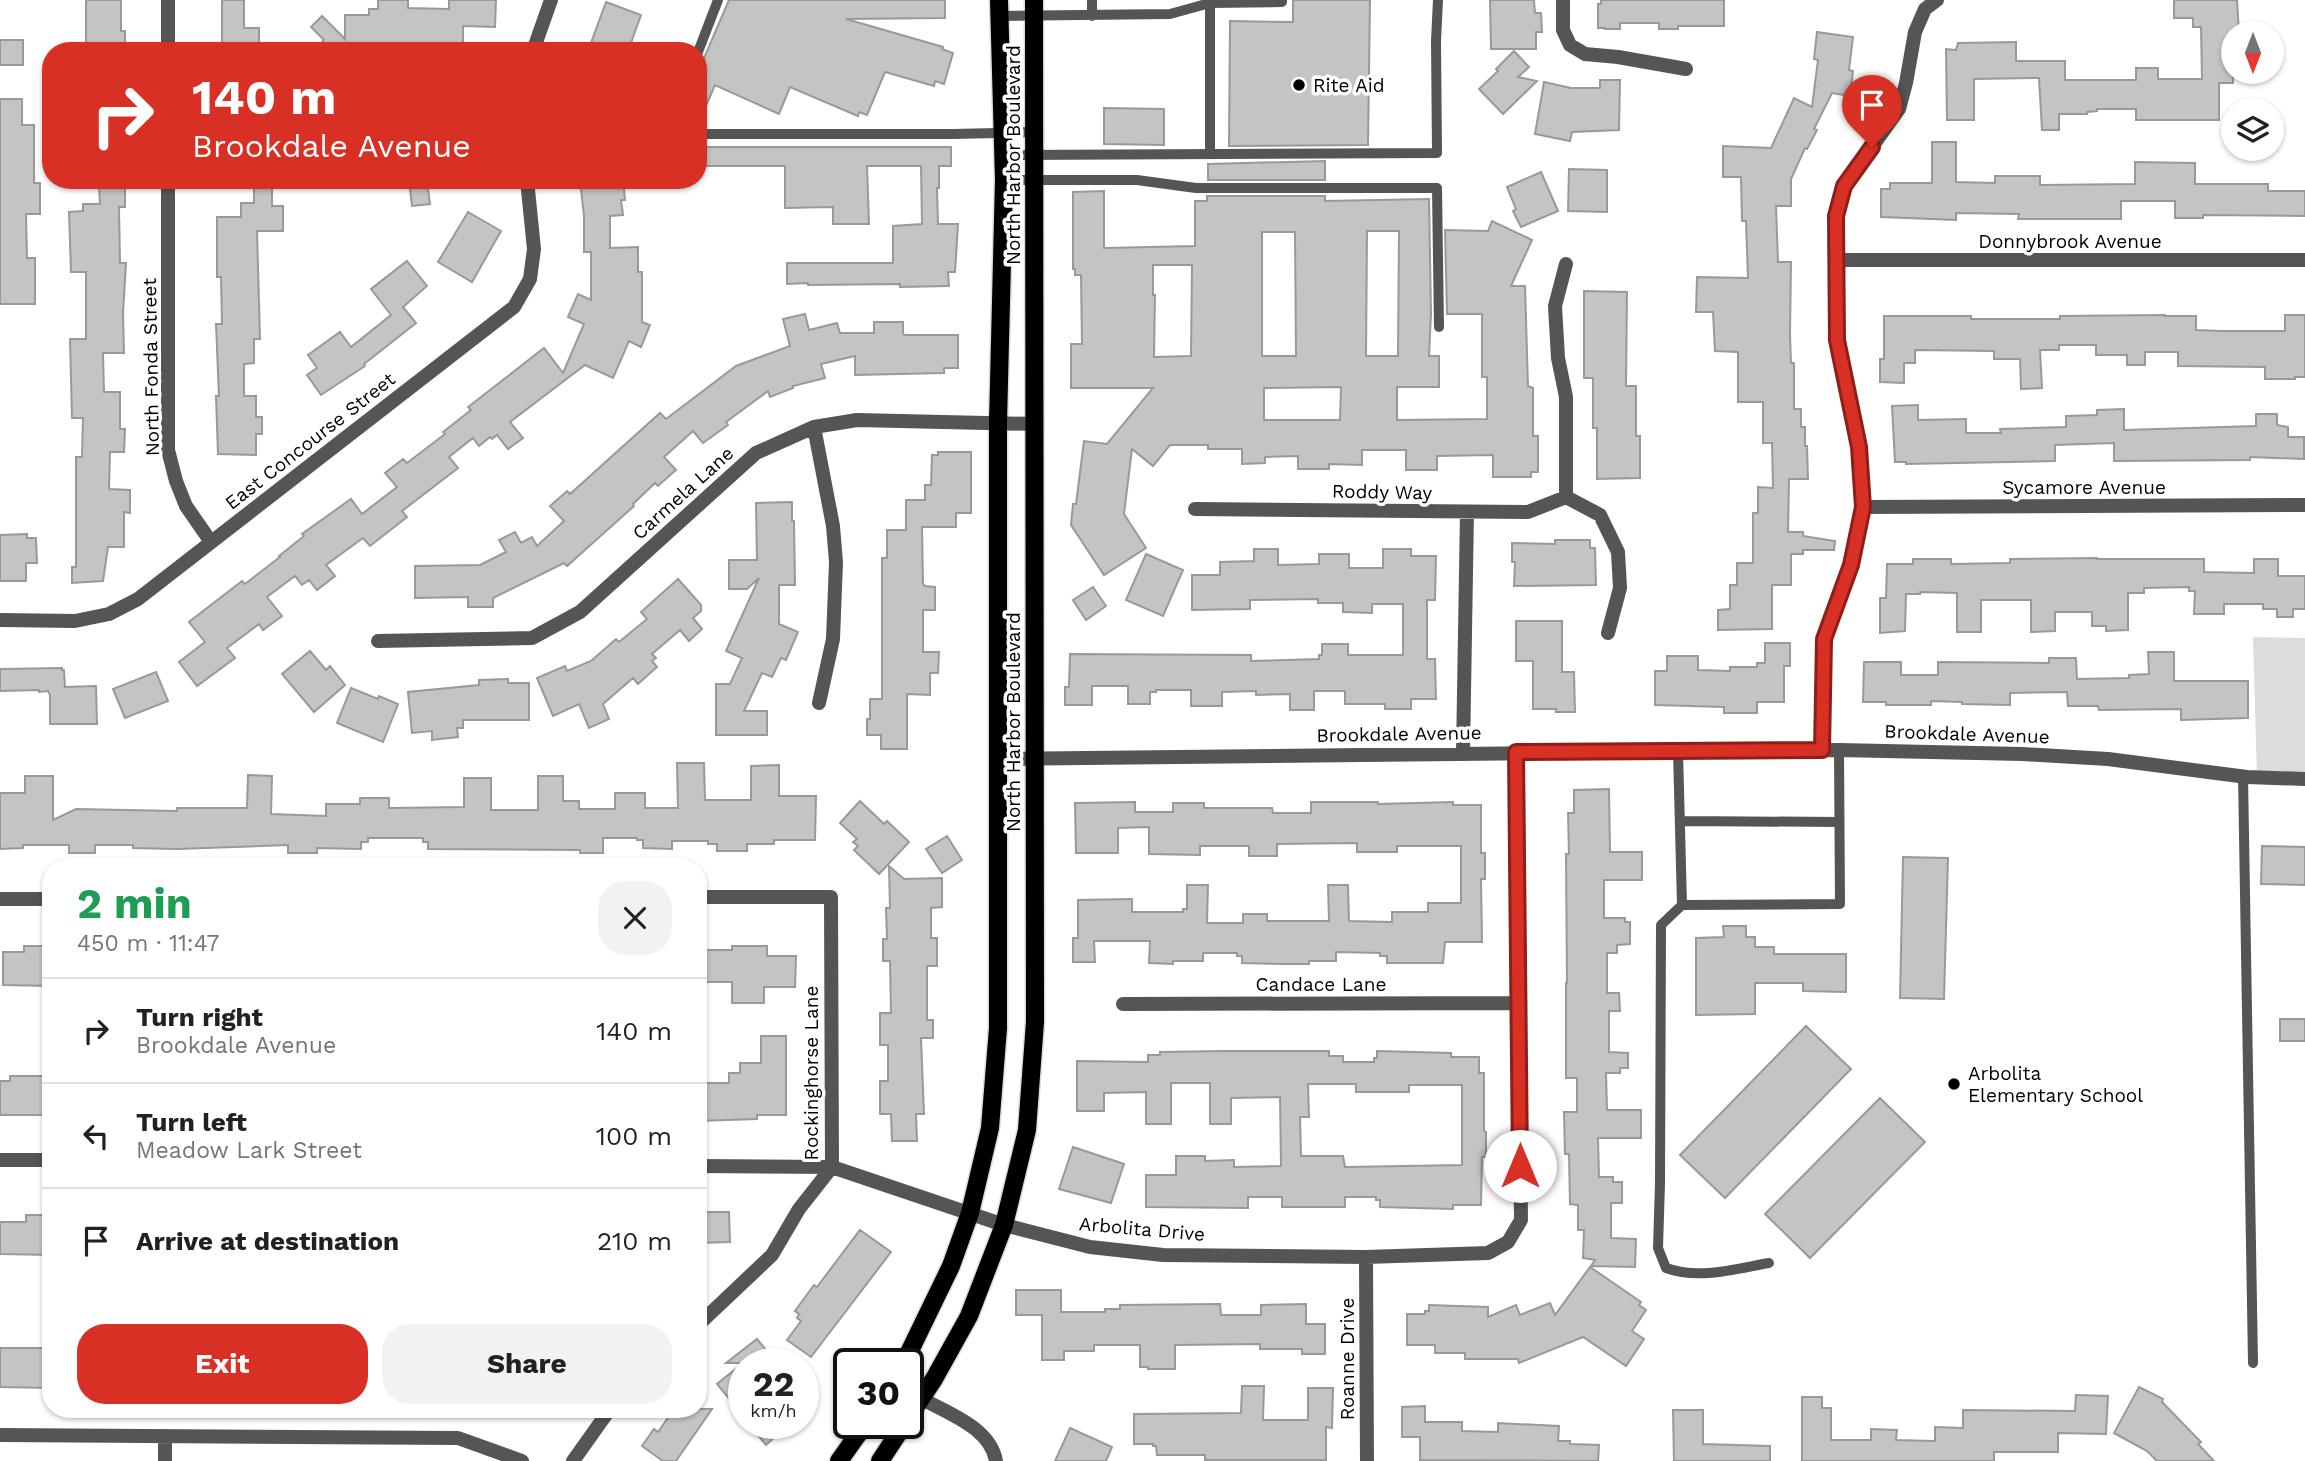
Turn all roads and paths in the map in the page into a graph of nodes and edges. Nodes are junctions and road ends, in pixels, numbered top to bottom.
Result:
1 (168, 0) edge
2 (551, 0) edge
3 (718, 0) edge
4 (1092, 0) edge
5 (1282, 0) edge
6 (1438, 0) edge
7 (1563, 0) edge
8 (1210, 3) junction
9 (1931, 4) edge
10 (999, 8) edge
11 (1034, 8) edge
12 (1092, 16) junction
13 (168, 42) edge
14 (536, 42) edge
15 (702, 42) edge
16 (1685, 69) dead end
17 (1003, 132) junction
18 (1035, 132) junction
19 (707, 134) edge
20 (1210, 153) junction
21 (1003, 155) junction
22 (1035, 155) junction
23 (1004, 180) junction
24 (1034, 180) junction
25 (168, 189) edge
26 (528, 189) edge
27 (1836, 260) junction
28 (2305, 260) edge
29 (1566, 264) dead end
30 (1439, 327) dead end
31 (998, 423) junction
32 (1033, 424) junction
33 (814, 427) junction
34 (1566, 497) junction
35 (2305, 505) edge
36 (1863, 507) junction
37 (1195, 509) dead end
38 (1467, 512) junction
39 (211, 542) junction
40 (0, 620) edge
41 (1608, 633) dead end
42 (378, 641) dead end
43 (819, 704) dead end
44 (1822, 750) junction
45 (1839, 750) junction
46 (1678, 751) junction
47 (1516, 752) junction
48 (1463, 753) junction
49 (1034, 758) junction
50 (997, 759) junction
51 (2243, 776) junction
52 (2305, 779) edge
53 (1680, 821) junction
54 (1839, 822) junction
55 (707, 897) edge
56 (42, 898) edge
57 (0, 899) edge
58 (1682, 905) junction
59 (1520, 1003) junction
60 (1123, 1004) dead end
61 (0, 1160) edge
62 (42, 1160) edge
63 (707, 1166) edge
64 (832, 1167) junction
65 (970, 1213) junction
66 (1004, 1225) junction
67 (1366, 1257) junction
68 (1769, 1264) dead end
69 (707, 1316) edge
70 (912, 1348) edge
71 (2253, 1363) dead end
72 (924, 1395) edge
73 (924, 1399) edge
74 (604, 1418) edge
75 (0, 1435) edge
76 (165, 1436) junction
77 (855, 1439) edge
78 (894, 1439) edge
79 (165, 1461) edge
80 (522, 1461) edge
81 (573, 1461) edge
82 (839, 1461) edge
83 (880, 1461) edge
84 (996, 1461) edge
85 (1367, 1461) edge

1 - 13 street
2 - 14 street
3 - 15 lane
4 - 12 lane
5 - 8 lane
6 - 20 lane
7 - 16 street
8 - 12 lane
8 - 20 lane
9 - 27 street
10 - 11 lane
10 - 17 main road, North Harbor Boulevard
11 - 12 lane
11 - 18 main road, North Harbor Boulevard
17 - 18 lane
17 - 19 lane
17 - 21 main road, North Harbor Boulevard
18 - 22 main road, North Harbor Boulevard
20 - 22 lane
21 - 22 lane
21 - 23 main road, North Harbor Boulevard
22 - 24 main road, North Harbor Boulevard
23 - 24 lane
23 - 31 main road, North Harbor Boulevard
24 - 30 lane
24 - 32 main road, North Harbor Boulevard
25 - 39 street, North Fonda Street
26 - 39 street, East Concourse Street
27 - 28 street, Donnybrook Avenue
27 - 36 street
29 - 34 street
31 - 32 street, Carmela Lane
31 - 33 street, Carmela Lane
31 - 50 main road, North Harbor Boulevard
32 - 49 main road, North Harbor Boulevard
33 - 42 street, Carmela Lane
33 - 43 street
34 - 38 street, Roddy Way
34 - 41 street
35 - 36 street, Sycamore Avenue
36 - 44 street
37 - 38 street, Roddy Way
38 - 48 street
39 - 40 street, East Concourse Street
44 - 45 street, Brookdale Avenue
44 - 46 street, Brookdale Avenue
45 - 51 street, Brookdale Avenue
45 - 54 lane
46 - 47 street, Brookdale Avenue
46 - 53 lane
47 - 48 street, Brookdale Avenue
47 - 59 street
48 - 49 street, Brookdale Avenue
49 - 50 street, Brookdale Avenue
49 - 66 main road, North Harbor Boulevard
50 - 65 main road, North Harbor Boulevard
51 - 52 street, Brookdale Avenue
51 - 71 lane
53 - 54 lane
53 - 58 lane
54 - 58 lane
55 - 64 street, Rockinghorse Lane
56 - 57 street
58 - 68 lane
59 - 60 street, Candace Lane
59 - 67 street, Arbolita Drive
61 - 62 street
63 - 64 street, Arbolita Drive
64 - 65 street, Arbolita Drive
64 - 69 street, Rockinghorse Lane
65 - 66 street, Arbolita Drive
65 - 70 main road, North Harbor Boulevard
66 - 67 street, Arbolita Drive
66 - 72 main road, North Harbor Boulevard
67 - 85 street, Roanne Drive
73 - 84 street
74 - 81 street
75 - 76 street
76 - 79 street
76 - 80 street
77 - 82 main road
78 - 83 main road

